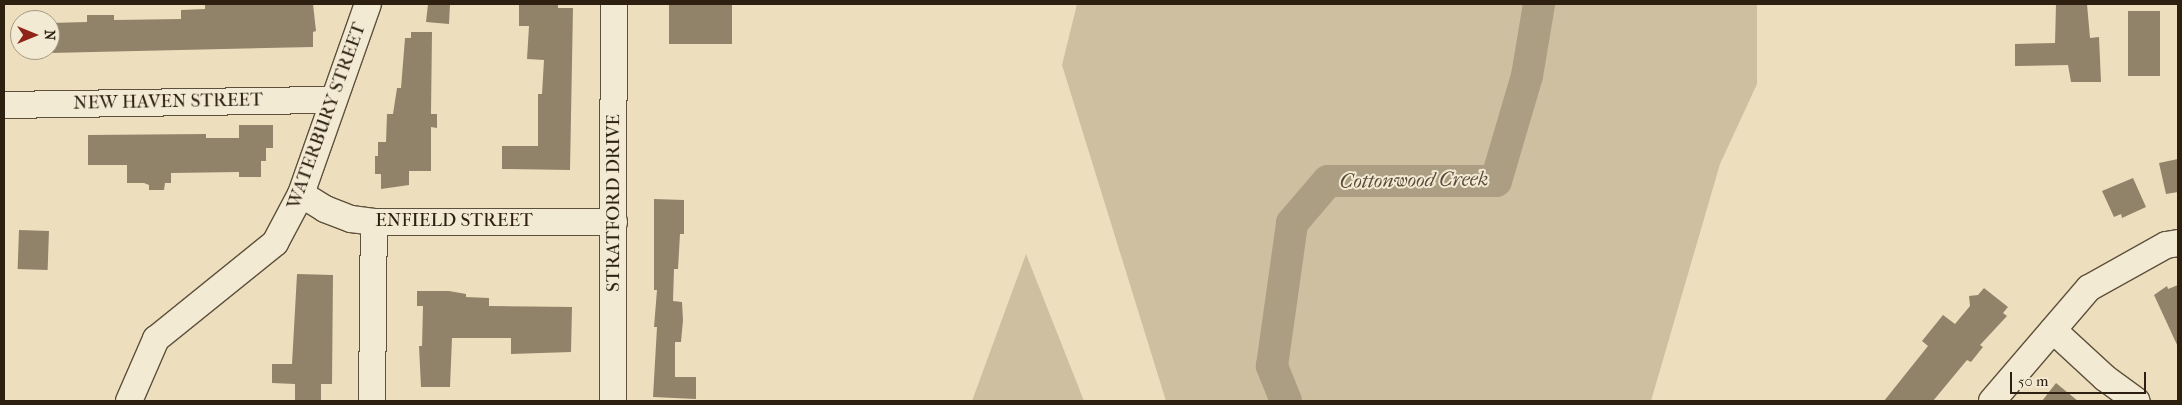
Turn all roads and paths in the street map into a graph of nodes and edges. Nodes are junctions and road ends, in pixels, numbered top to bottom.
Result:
1 (368, 4) edge
2 (614, 4) edge
3 (332, 100) junction
4 (4, 104) edge
5 (300, 194) junction
6 (374, 222) junction
7 (614, 222) junction
8 (2178, 243) edge
9 (2053, 330) junction
10 (129, 401) edge
11 (372, 401) edge
12 (613, 401) edge
13 (1992, 401) edge
14 (2137, 401) edge

1 - 3 street, WATERBURY STREET
2 - 7 street, STRATFORD DRIVE
3 - 4 street, NEW HAVEN STREET
3 - 5 street, WATERBURY STREET
5 - 6 street, ENFIELD STREET
5 - 10 street, WATERBURY STREET
6 - 7 street, ENFIELD STREET
6 - 11 street
7 - 12 street, STRATFORD DRIVE
8 - 9 street
9 - 13 street
9 - 14 street

